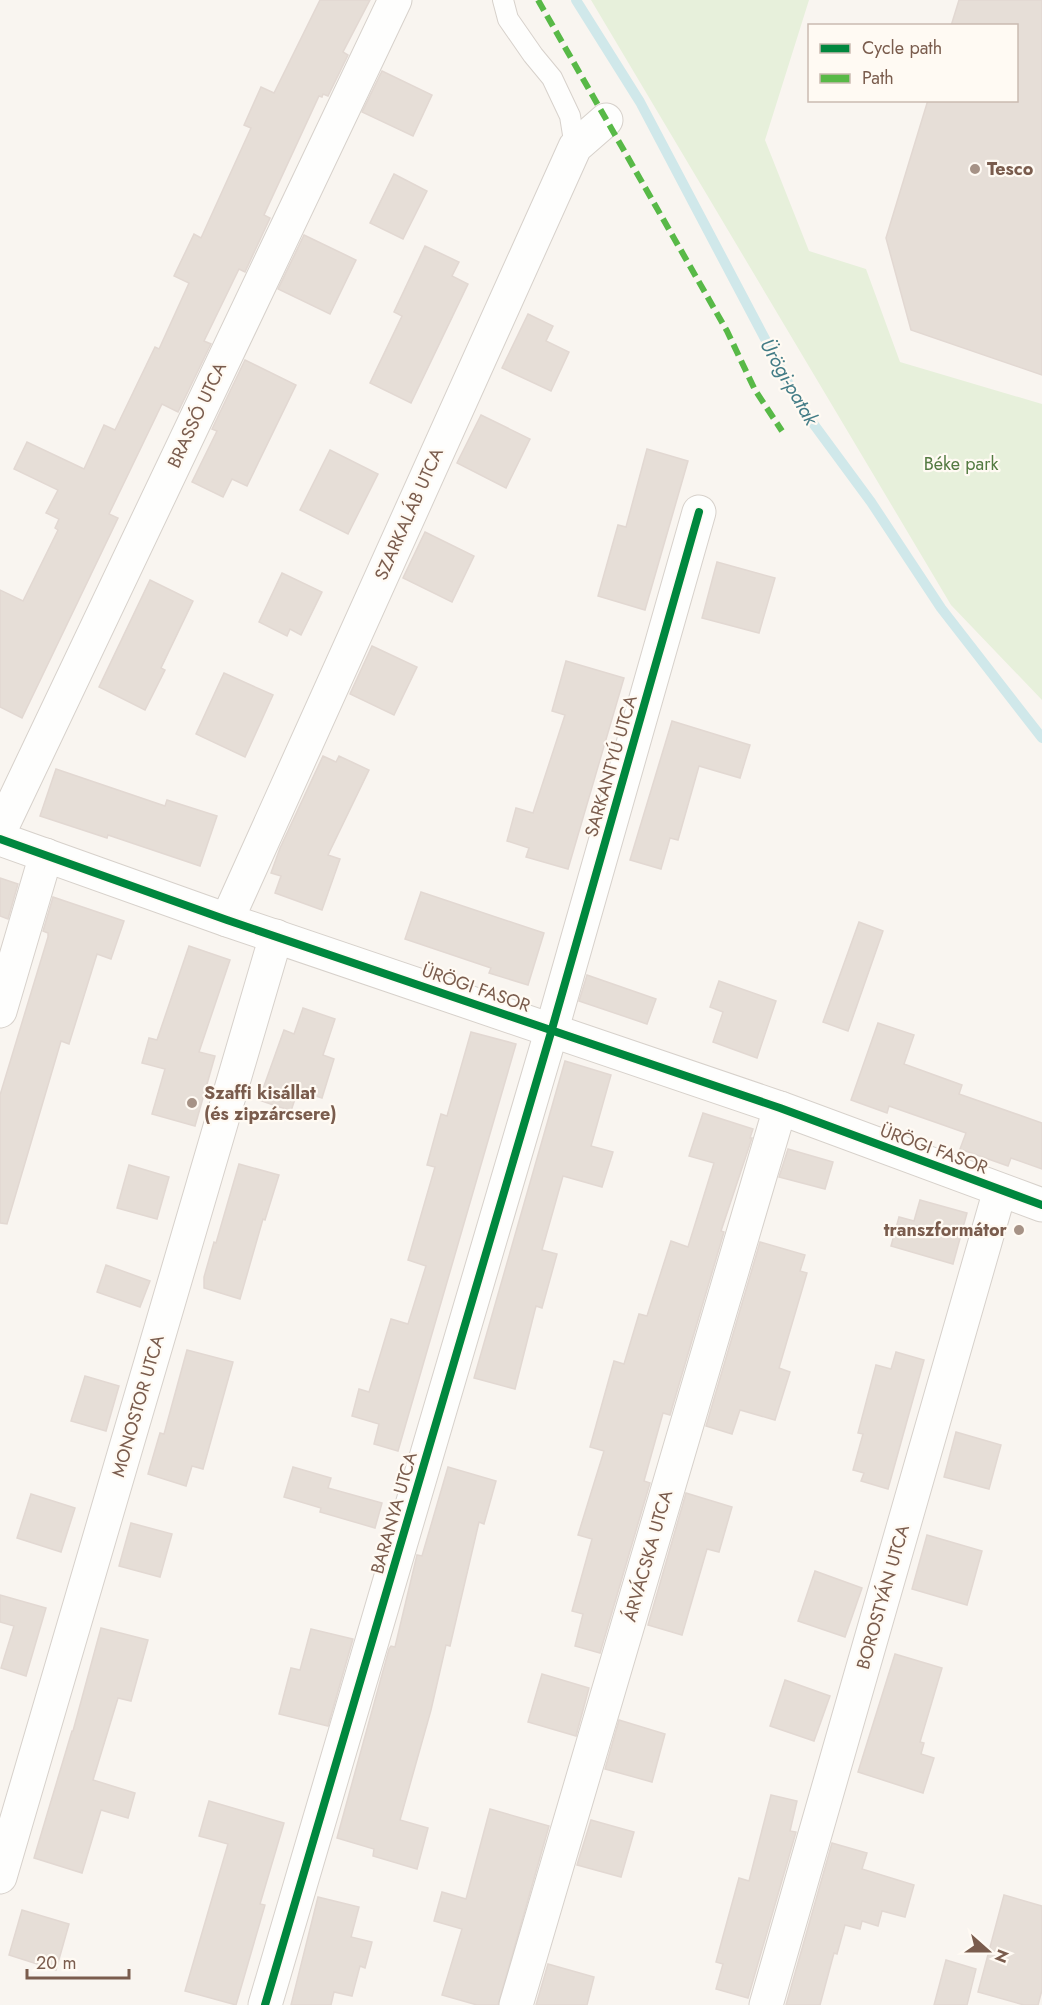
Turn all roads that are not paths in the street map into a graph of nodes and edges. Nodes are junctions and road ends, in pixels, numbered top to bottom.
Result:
1 (394, 0) edge
2 (504, 0) edge
3 (606, 120) dead end
4 (575, 147) junction
5 (699, 512) dead end
6 (0, 831) edge
7 (0, 839) edge
8 (46, 855) junction
9 (227, 920) junction
10 (276, 936) junction
11 (0, 1011) edge
12 (552, 1029) junction
13 (780, 1108) junction
14 (1000, 1190) junction
15 (1042, 1206) edge
16 (0, 1877) edge
17 (265, 2005) edge
18 (516, 2005) edge
19 (766, 2005) edge

1 - 6 street, BRASSÓ UTCA
2 - 4 lane
3 - 4 street, SZARKALÁB UTCA
4 - 9 street, SZARKALÁB UTCA
5 - 12 street, SARKANTYÚ UTCA
7 - 8 street, ÜRÖGI FASOR
8 - 9 street, ÜRÖGI FASOR
8 - 11 street
9 - 10 street, ÜRÖGI FASOR
10 - 12 street, ÜRÖGI FASOR
10 - 16 street, MONOSTOR UTCA
12 - 13 street, ÜRÖGI FASOR
12 - 17 street, BARANYA UTCA
13 - 14 street, ÜRÖGI FASOR
13 - 18 street, ÁRVÁCSKA UTCA
14 - 15 street, ÜRÖGI FASOR
14 - 19 street, BOROSTYÁN UTCA

